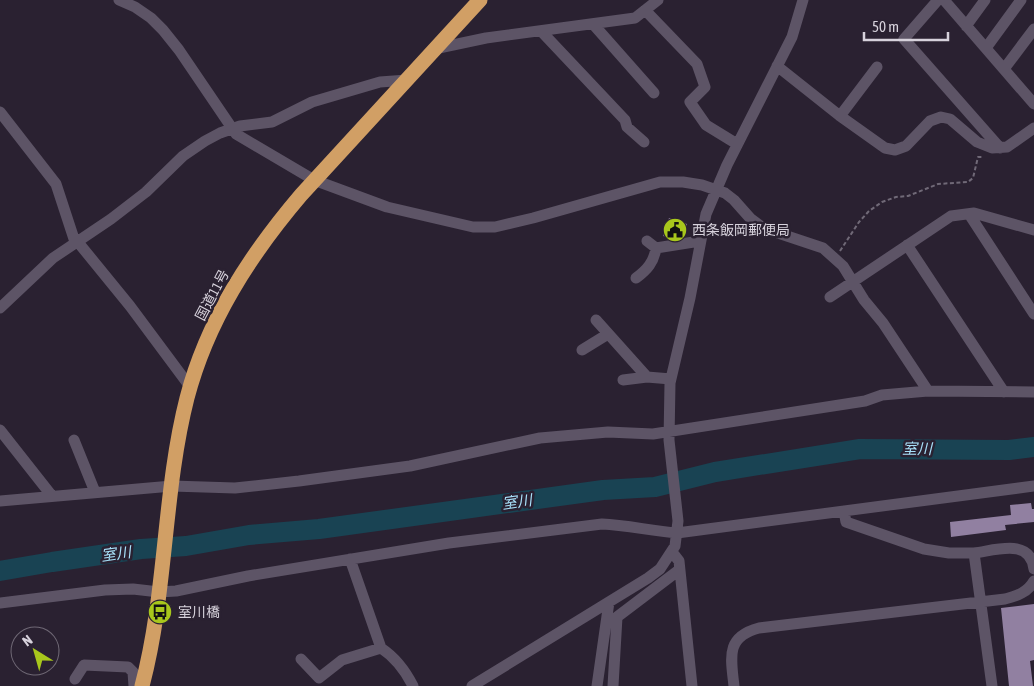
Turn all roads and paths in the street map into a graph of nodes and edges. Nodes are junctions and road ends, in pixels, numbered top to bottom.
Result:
1 (119, 0) edge
2 (480, 0) edge
3 (658, 0) edge
4 (803, 0) edge
5 (938, 0) edge
6 (944, 0) edge
7 (985, 0) edge
8 (1021, 0) edge
9 (645, 10) junction
10 (593, 24) junction
11 (966, 26) junction
12 (1034, 29) edge
13 (542, 31) junction
14 (986, 48) junction
15 (434, 49) junction
16 (777, 66) junction
17 (877, 67) dead end
18 (1004, 69) junction
19 (406, 80) junction
20 (654, 93) dead end
21 (1034, 104) edge
22 (0, 112) edge
23 (840, 116) junction
24 (1034, 128) edge
25 (231, 129) junction
26 (644, 142) dead end
27 (737, 144) junction
28 (1000, 148) junction
29 (986, 157) dead end
30 (314, 180) junction
31 (716, 189) junction
32 (968, 214) junction
33 (1034, 230) edge
34 (76, 241) junction
35 (700, 241) junction
36 (907, 246) junction
37 (835, 259) junction
38 (636, 278) dead end
39 (852, 282) junction
40 (830, 298) dead end
41 (0, 308) edge
42 (1034, 314) edge
43 (596, 320) dead end
44 (608, 334) junction
45 (582, 350) dead end
46 (647, 377) junction
47 (671, 379) junction
48 (623, 380) dead end
49 (191, 388) junction
50 (928, 391) junction
51 (1004, 392) junction
52 (1034, 392) edge
53 (0, 430) edge
54 (669, 435) junction
55 (74, 440) dead end
56 (1034, 486) edge
57 (172, 488) junction
58 (50, 492) junction
59 (94, 492) junction
60 (0, 495) edge
61 (0, 501) edge
62 (844, 511) junction
63 (677, 527) junction
64 (672, 552) junction
65 (974, 552) junction
66 (350, 559) junction
67 (1034, 569) edge
68 (679, 570) junction
69 (1034, 581) edge
70 (159, 589) junction
71 (609, 602) junction
72 (980, 602) junction
73 (0, 603) edge
74 (381, 648) junction
75 (301, 659) dead end
76 (75, 680) dead end
77 (134, 686) edge
78 (142, 686) edge
79 (413, 686) edge
80 (472, 686) edge
81 (597, 686) edge
82 (613, 686) edge
83 (692, 686) edge
84 (734, 686) edge
85 (992, 686) edge

1 - 25 street
2 - 15 highway, 国道11号
3 - 9 street
4 - 16 street
5 - 28 street
6 - 11 street
7 - 11 street
8 - 14 street
9 - 10 street
9 - 27 street
10 - 13 street
10 - 20 street
11 - 14 street
12 - 18 street
13 - 15 street
13 - 26 street
14 - 18 street
15 - 19 highway, 国道11号
16 - 23 street
16 - 27 street
17 - 23 street
18 - 21 street
19 - 25 street
19 - 30 highway, 国道11号
22 - 34 street
23 - 28 street
24 - 28 street
25 - 30 street
25 - 34 street
27 - 31 street
29 - 37 path
30 - 31 street
30 - 49 highway, 国道11号
31 - 35 street
31 - 37 street
32 - 33 street
32 - 36 street
32 - 42 street
34 - 41 street
34 - 49 street
35 - 38 street
35 - 47 street
36 - 39 street
36 - 51 street
37 - 39 street
39 - 40 street
39 - 50 street
43 - 44 street
44 - 45 street
44 - 46 street
46 - 47 street
46 - 48 street
47 - 54 street
49 - 57 highway, 国道11号
50 - 51 street
50 - 54 street
51 - 52 street
53 - 58 street
54 - 57 street
54 - 63 street
55 - 59 street
56 - 62 street
57 - 59 street
57 - 70 highway, 国道11号
58 - 59 street
58 - 60 street
58 - 61 street
62 - 63 street
62 - 65 street
63 - 64 street
63 - 66 street
64 - 68 street
64 - 71 street
65 - 67 street
65 - 72 street
66 - 70 street
66 - 74 street
68 - 82 street
68 - 83 street
69 - 72 street
70 - 73 street
70 - 78 highway, 国道11号
71 - 80 street
71 - 81 street
72 - 84 street
72 - 85 street
74 - 75 street
74 - 79 street
76 - 77 street

